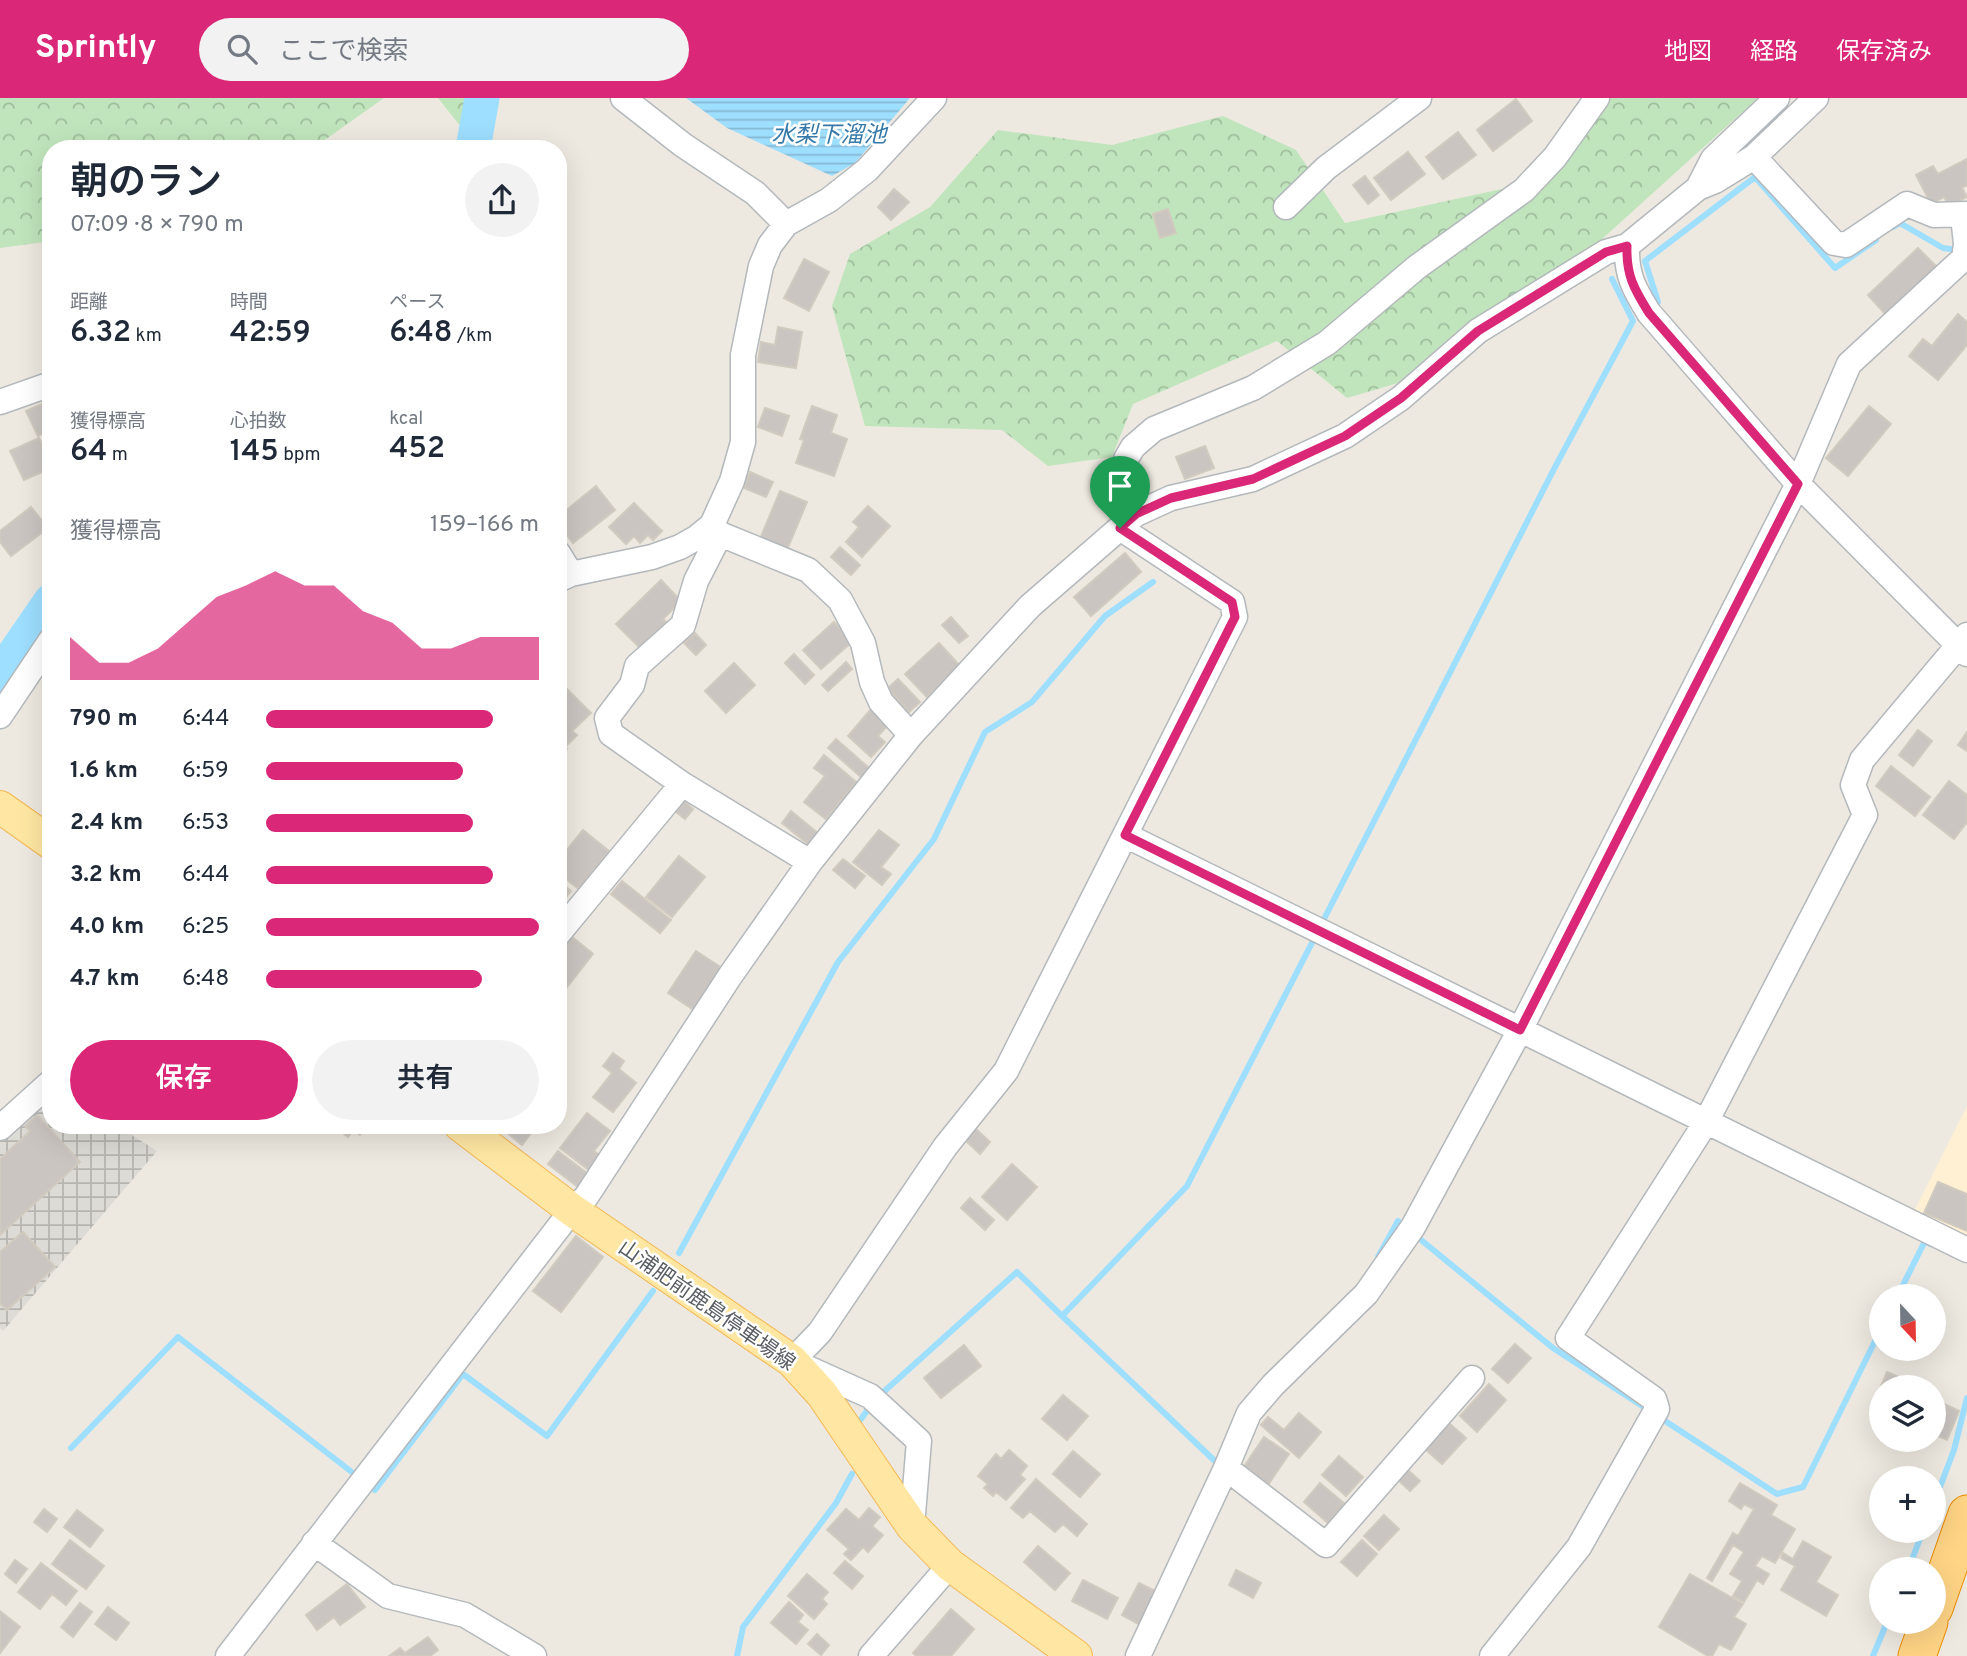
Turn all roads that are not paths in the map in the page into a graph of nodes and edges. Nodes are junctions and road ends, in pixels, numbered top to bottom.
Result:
1 (623, 98) edge
2 (934, 98) edge
3 (1419, 98) edge
4 (1597, 98) edge
5 (1777, 98) edge
6 (1816, 98) edge
7 (1754, 158) junction
8 (1698, 188) junction
9 (1286, 207) dead end
10 (1965, 215) edge
11 (786, 224) junction
12 (1627, 246) junction
13 (1965, 251) edge
14 (42, 387) edge
15 (0, 402) edge
16 (1798, 484) junction
17 (1128, 521) junction
18 (716, 530) junction
19 (567, 568) edge
20 (1964, 644) edge
21 (42, 653) edge
22 (0, 716) edge
23 (911, 735) junction
24 (682, 784) junction
25 (0, 807) edge
26 (1125, 835) junction
27 (42, 837) edge
28 (810, 862) junction
29 (567, 923) edge
30 (1520, 1030) junction
31 (42, 1090) edge
32 (1706, 1122) junction
33 (0, 1128) edge
34 (472, 1134) edge
35 (572, 1210) junction
36 (1967, 1250) edge
37 (792, 1361) junction
38 (1472, 1378) dead end
39 (1226, 1468) junction
40 (1967, 1514) edge
41 (912, 1526) junction
42 (314, 1544) junction
43 (950, 1565) junction
44 (1946, 1574) edge
45 (1925, 1634) edge
46 (228, 1656) edge
47 (534, 1656) edge
48 (871, 1656) edge
49 (1076, 1656) edge
50 (1138, 1656) edge
51 (1492, 1656) edge
52 (1917, 1656) edge

1 - 11 street
2 - 11 street
3 - 9 street
4 - 17 street
5 - 8 street
6 - 7 street
7 - 8 street
7 - 10 street
8 - 12 street
10 - 13 street
11 - 18 street
12 - 16 street
12 - 17 street
13 - 16 street
14 - 15 street
16 - 20 street
16 - 30 street
17 - 23 street
17 - 26 street
18 - 19 street
18 - 23 street
18 - 24 street
20 - 32 street
21 - 22 street
23 - 28 street
24 - 28 street
24 - 29 street
25 - 27 main road
26 - 30 street
26 - 37 street
28 - 35 street
30 - 32 street
30 - 39 street
31 - 33 street
32 - 36 street
32 - 51 street
34 - 35 main road, 山浦肥前鹿島停車場線
35 - 37 main road, 山浦肥前鹿島停車場線
35 - 42 street
37 - 41 main road, 山浦肥前鹿島停車場線
37 - 41 street
38 - 39 street
39 - 50 street
40 - 44 highway
41 - 43 main road, 山浦肥前鹿島停車場線
42 - 46 street
42 - 47 street
43 - 48 street
43 - 49 main road, 山浦肥前鹿島停車場線
45 - 52 highway

